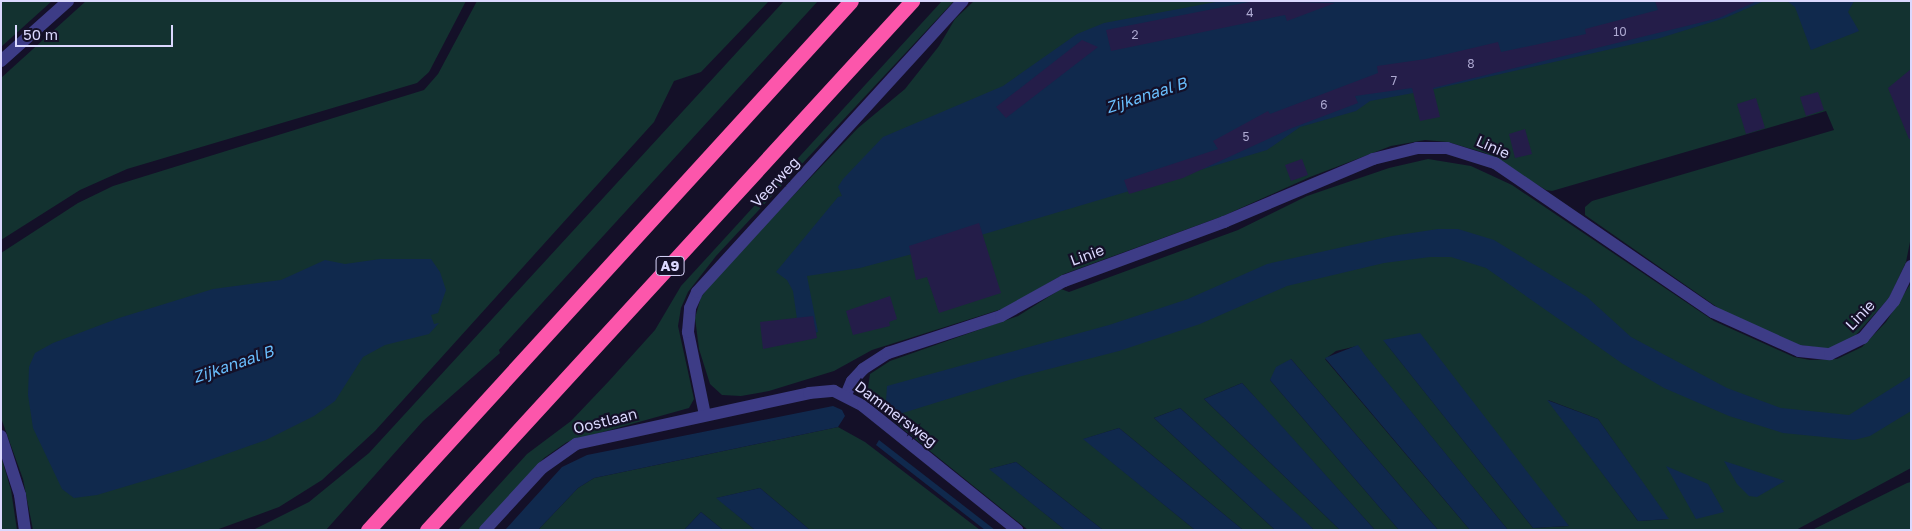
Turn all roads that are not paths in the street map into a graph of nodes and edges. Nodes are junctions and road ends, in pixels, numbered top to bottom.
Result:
1 (68, 1) edge
2 (851, 1) edge
3 (912, 1) edge
4 (963, 1) edge
5 (1, 62) edge
6 (1911, 266) edge
7 (846, 395) junction
8 (705, 415) junction
9 (1, 436) edge
10 (25, 530) edge
11 (368, 530) edge
12 (427, 530) edge
13 (485, 530) edge
14 (1017, 530) edge

1 - 5 street
2 - 11 highway
3 - 12 highway, A9
4 - 8 street, Veerweg
6 - 7 street, Linie
7 - 8 street, Dammersweg
7 - 14 street, Dammersweg
8 - 13 street, Oostlaan
9 - 10 street

